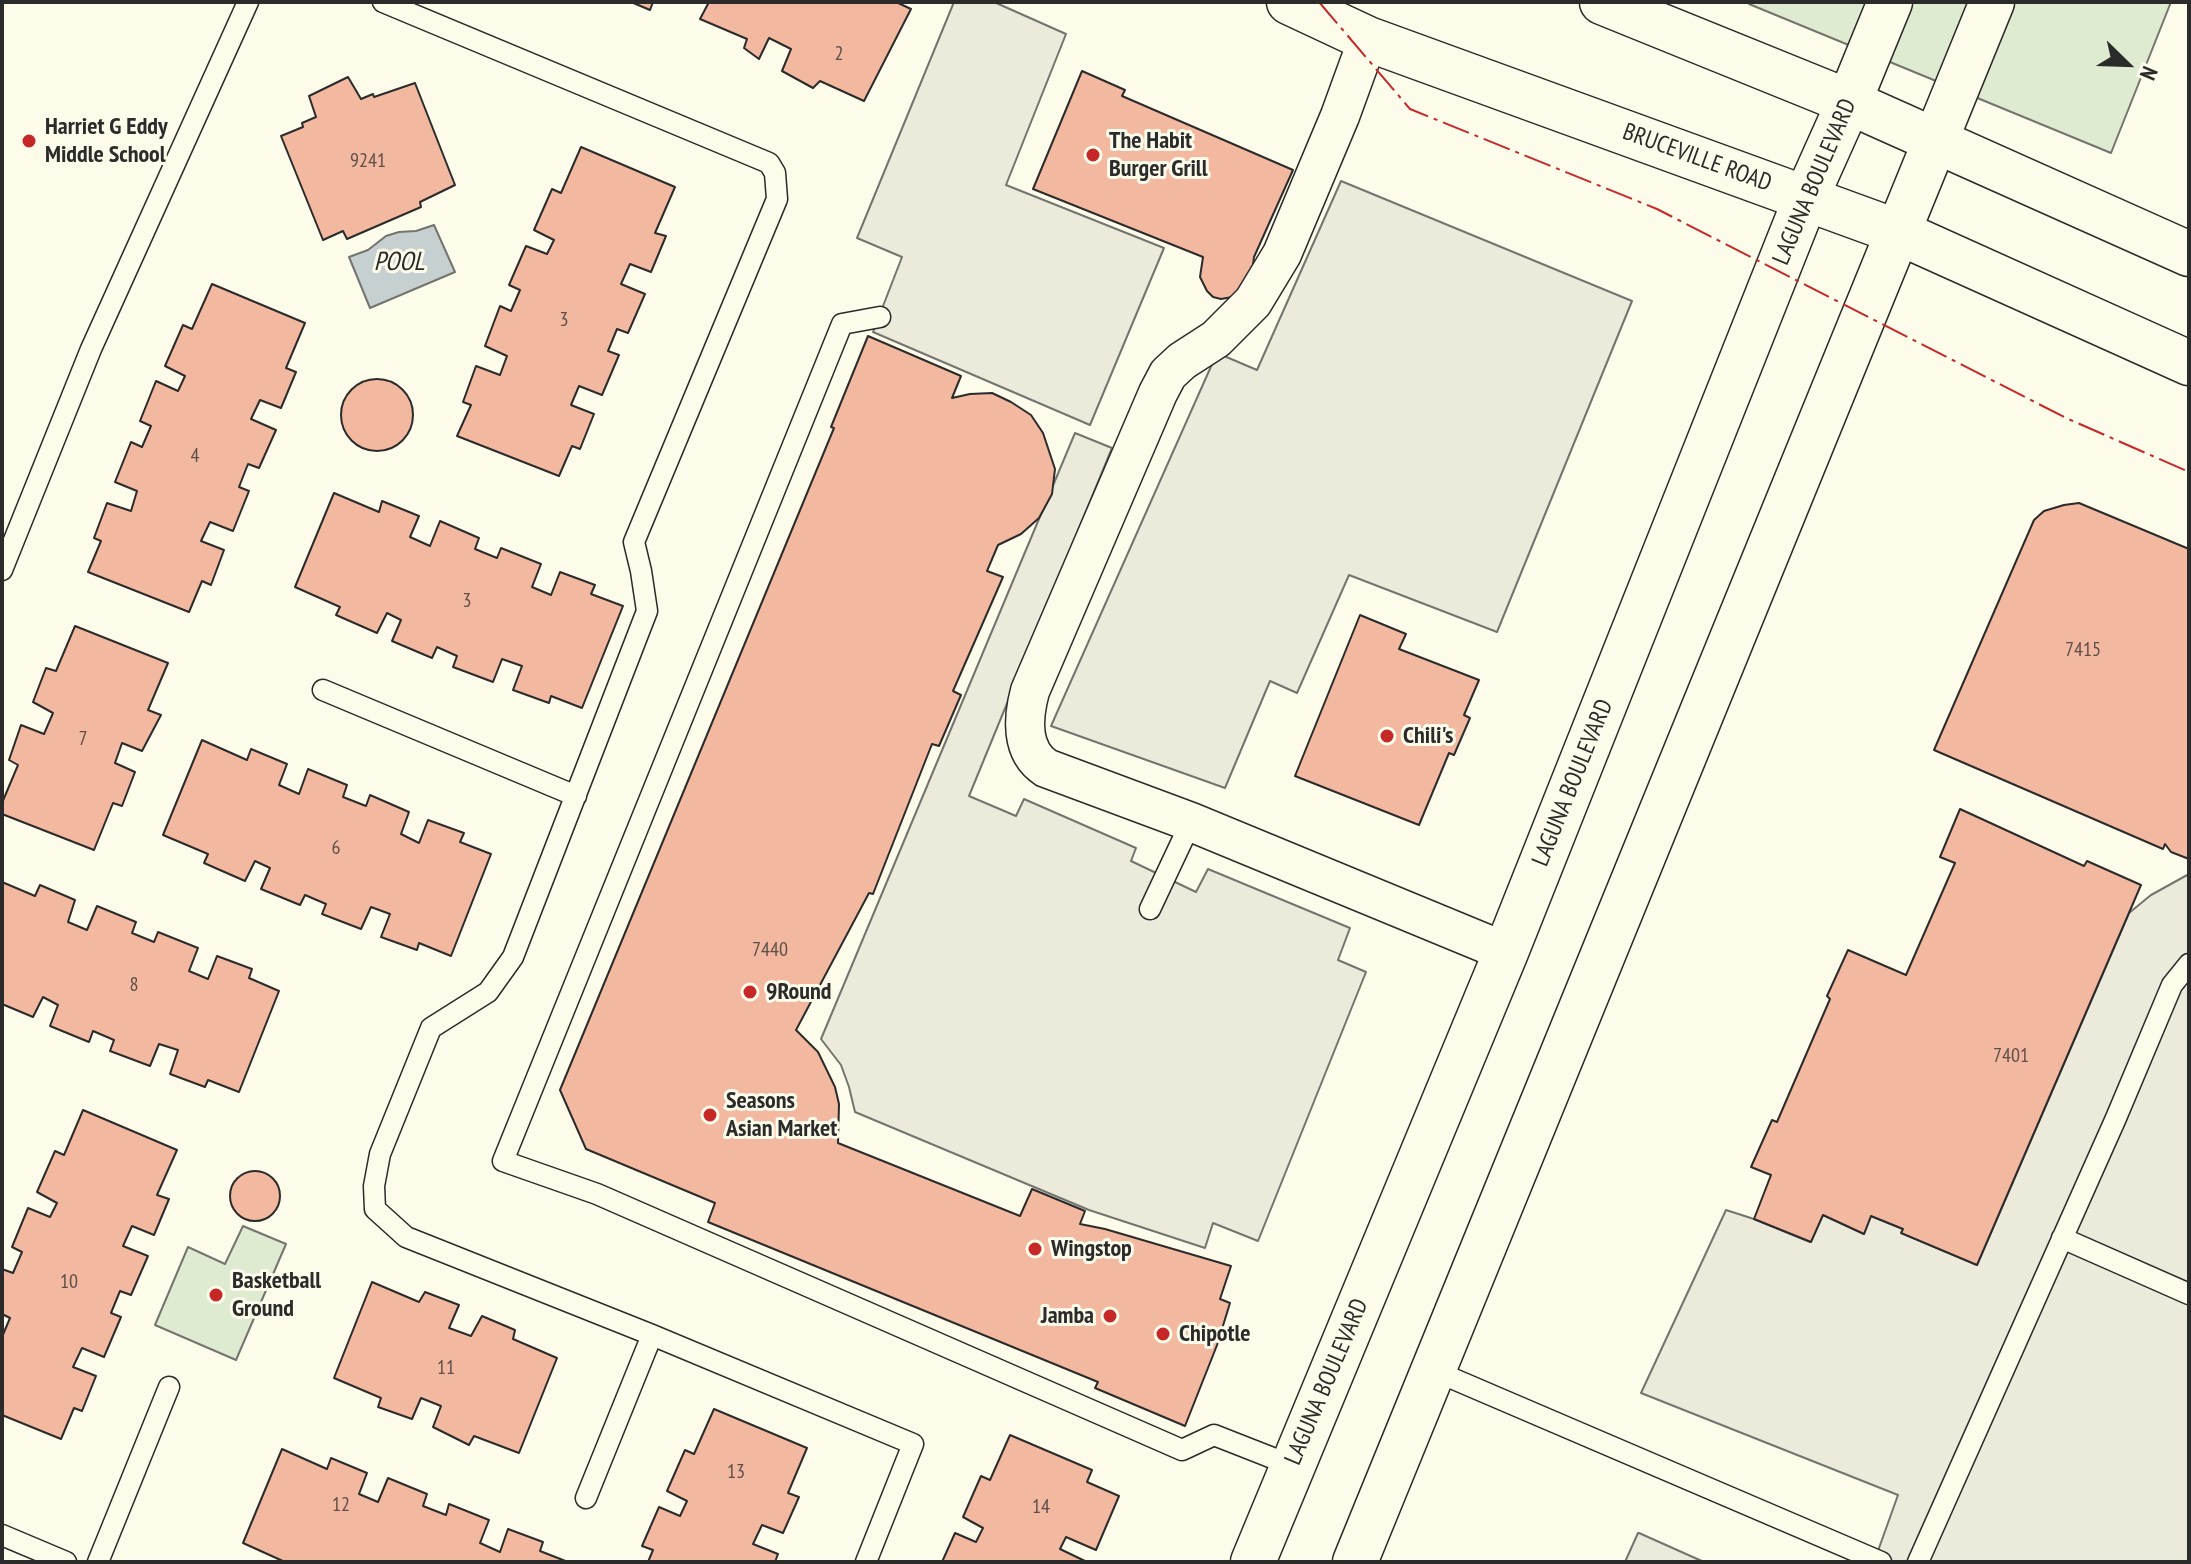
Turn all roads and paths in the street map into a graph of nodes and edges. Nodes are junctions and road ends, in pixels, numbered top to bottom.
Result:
1 (248, 2) edge
2 (383, 2) edge
3 (1289, 2) edge
4 (1602, 2) edge
5 (1890, 2) edge
6 (1992, 2) edge
7 (1368, 39) junction
8 (1849, 102) junction
9 (1935, 140) junction
10 (1806, 198) junction
11 (1898, 232) junction
12 (2189, 254) edge
13 (880, 317) dead end
14 (2189, 363) edge
15 (2, 570) edge
16 (323, 690) dead end
17 (576, 796) junction
18 (1191, 822) junction
19 (1150, 909) dead end
20 (1506, 952) junction
21 (2189, 964) edge
22 (2062, 1238) junction
23 (2189, 1294) edge
24 (652, 1335) junction
25 (1435, 1371) junction
26 (169, 1387) dead end
27 (1293, 1466) junction
28 (586, 1498) dead end
29 (2, 1535) edge
30 (1266, 1550) edge
31 (66, 1562) edge
32 (98, 1562) edge
33 (866, 1562) edge
34 (1355, 1562) edge
35 (1881, 1562) edge
36 (1918, 1562) edge

1 - 15 lane
2 - 17 lane
3 - 7 main road, BRUCEVILLE ROAD
4 - 8 main road
5 - 8 main road, LAGUNA BOULEVARD
6 - 9 main road
7 - 10 main road, BRUCEVILLE ROAD
7 - 18 street
8 - 9 main road
8 - 10 main road, LAGUNA BOULEVARD
9 - 11 main road
9 - 12 main road
10 - 11 main road, BRUCEVILLE ROAD
10 - 20 main road, LAGUNA BOULEVARD
11 - 14 main road, BRUCEVILLE ROAD
11 - 25 main road
13 - 27 lane
16 - 17 lane
17 - 24 lane
18 - 19 lane
18 - 20 street
20 - 27 main road, LAGUNA BOULEVARD
21 - 22 lane
22 - 23 lane
22 - 36 lane
24 - 28 lane
24 - 33 lane
25 - 34 main road
25 - 35 lane
26 - 32 lane
27 - 30 main road, LAGUNA BOULEVARD
29 - 31 lane

